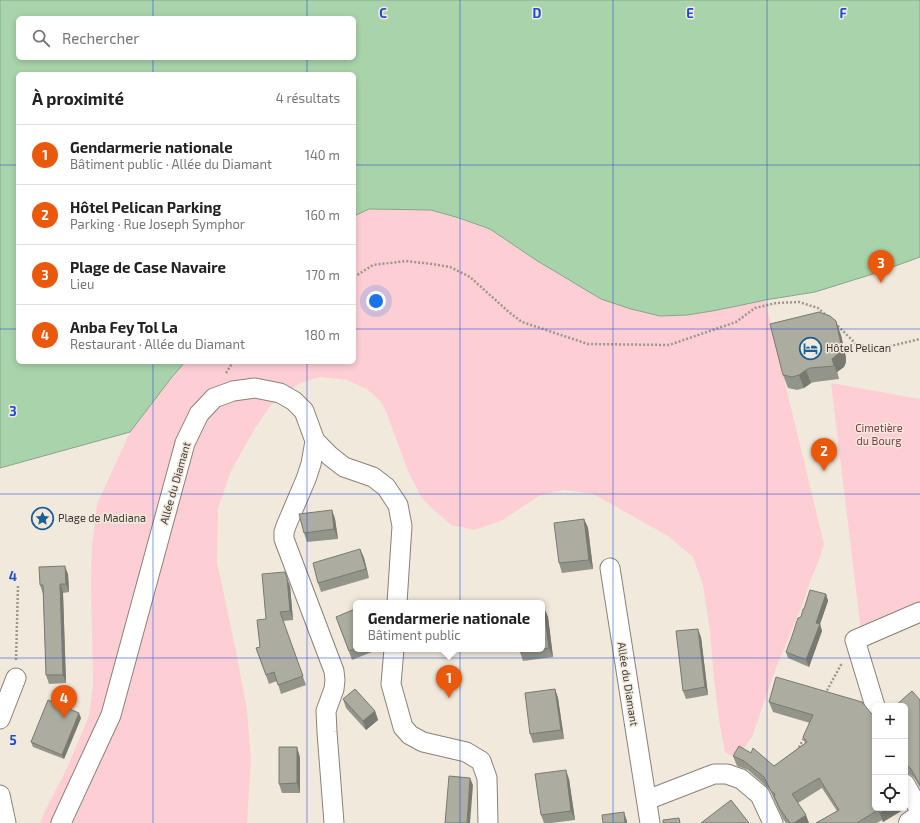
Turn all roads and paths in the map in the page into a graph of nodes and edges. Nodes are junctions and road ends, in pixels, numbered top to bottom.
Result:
1 (356, 276) edge
2 (920, 339) edge
3 (315, 441) junction
4 (610, 568) dead end
5 (18, 585) dead end
6 (397, 600) edge
7 (920, 612) edge
8 (854, 640) junction
9 (394, 652) edge
10 (16, 678) joint
11 (824, 696) edge
12 (874, 703) edge
13 (0, 720) edge
14 (807, 730) edge
15 (797, 751) edge
16 (908, 789) edge
17 (0, 795) edge
18 (647, 800) junction
19 (920, 810) edge
20 (920, 816) edge
21 (6, 823) edge
22 (61, 823) edge
23 (334, 823) edge
24 (488, 823) edge
25 (650, 823) edge
26 (773, 823) edge
27 (910, 823) edge

1 - 2 path
3 - 6 street, Allée du Diamant
3 - 22 street, Allée du Diamant
3 - 23 street
4 - 18 street, Allée du Diamant
5 - 10 path
7 - 8 street
8 - 11 path
8 - 12 street
9 - 24 street
10 - 13 street
14 - 15 path
16 - 19 street
17 - 21 street
18 - 25 street, Allée du Diamant
18 - 26 street
20 - 27 street

